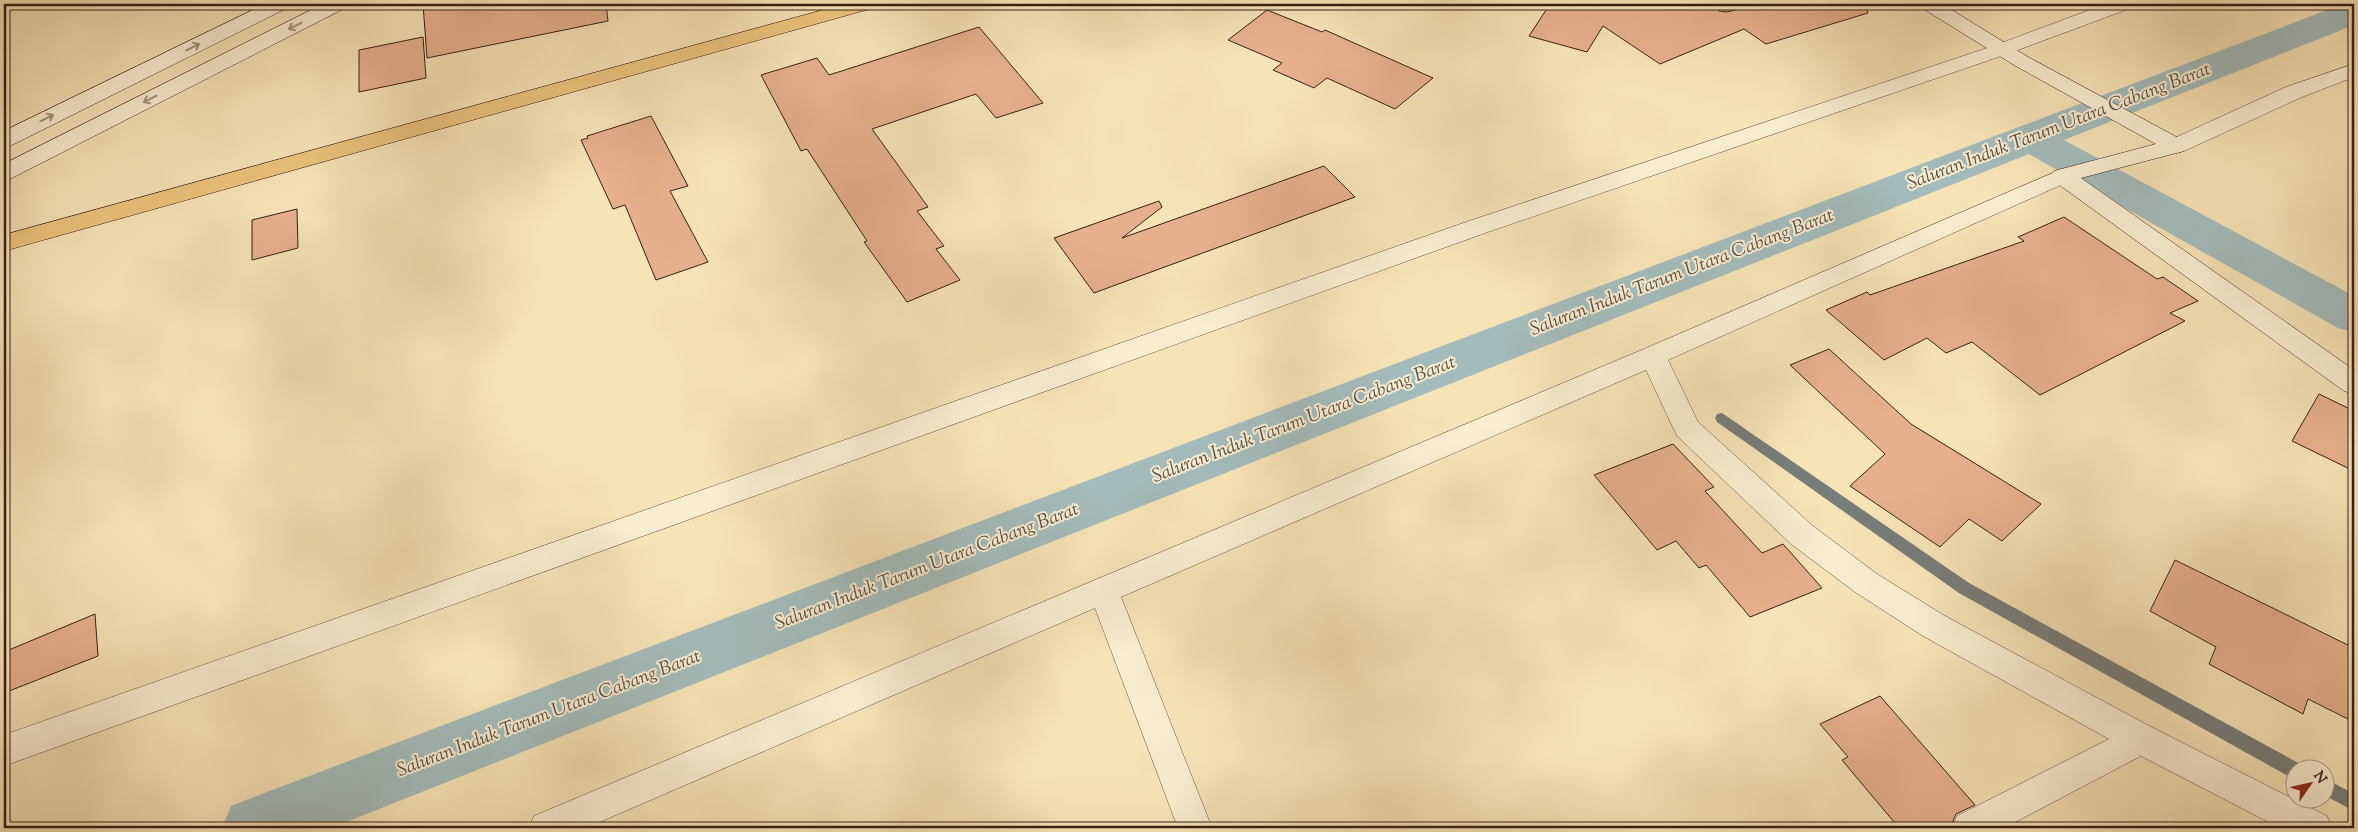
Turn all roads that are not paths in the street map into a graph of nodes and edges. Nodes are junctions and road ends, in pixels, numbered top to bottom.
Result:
1 (280, 4) edge
2 (338, 4) edge
3 (866, 4) edge
4 (1929, 4) edge
5 (2124, 4) edge
6 (2012, 55) junction
7 (2354, 70) edge
8 (4, 140) edge
9 (2166, 143) junction
10 (4, 173) edge
11 (2062, 176) junction
12 (4, 243) edge
13 (1653, 356) junction
14 (2354, 384) edge
15 (1103, 590) junction
16 (2141, 739) junction
17 (4, 751) edge
18 (546, 828) edge
19 (1194, 828) edge
20 (1969, 828) edge
21 (2315, 828) edge

8 -> 1 street
2 -> 10 street
3 - 12 main road
4 - 6 street
5 - 6 street
6 - 9 street
6 - 17 street
7 - 9 street
9 - 11 street
11 - 13 street
11 - 14 street
13 - 15 street
13 - 16 street
15 - 18 street
15 - 19 street
16 - 20 street
16 - 21 street

